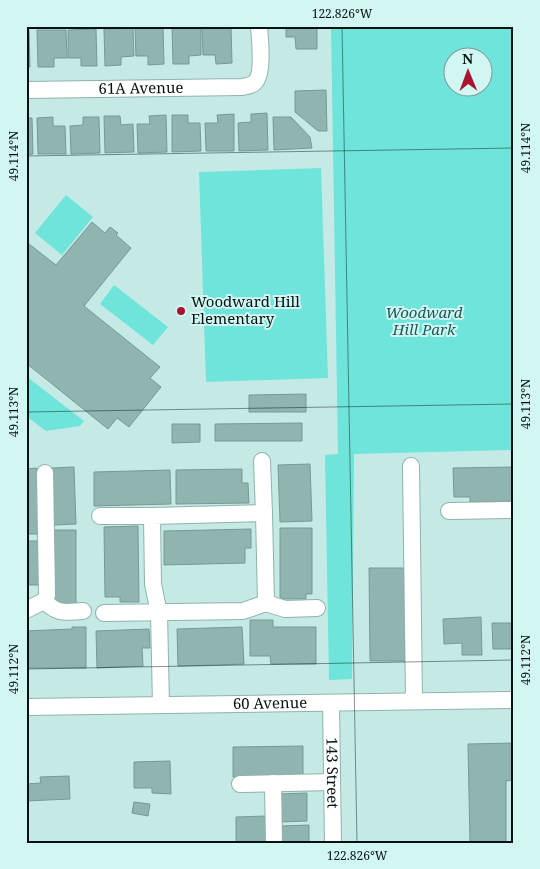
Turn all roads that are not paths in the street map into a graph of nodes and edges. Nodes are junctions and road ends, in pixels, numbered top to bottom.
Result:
1 (259, 26) edge
2 (26, 90) edge
3 (262, 461) dead end
4 (411, 466) dead end
5 (45, 473) dead end
6 (514, 510) edge
7 (449, 511) dead end
8 (264, 513) junction
9 (100, 516) dead end
10 (152, 516) junction
11 (44, 601) junction
12 (266, 603) junction
13 (317, 608) dead end
14 (26, 610) edge
15 (83, 611) dead end
16 (159, 612) junction
17 (104, 613) dead end
18 (514, 700) edge
19 (414, 701) junction
20 (331, 703) junction
21 (161, 705) junction
22 (26, 707) edge
23 (332, 782) junction
24 (273, 783) junction
25 (240, 784) dead end
26 (274, 843) edge
27 (333, 843) edge

1 - 2 street, 61A Avenue
3 - 8 street
4 - 19 street
5 - 11 street
6 - 7 street
8 - 10 street
8 - 12 street
9 - 10 street
10 - 16 street
11 - 14 street
11 - 15 street
12 - 13 street
12 - 16 street
16 - 17 street
16 - 21 street
18 - 19 street, 60 Avenue
19 - 20 street, 60 Avenue
20 - 21 street, 60 Avenue
20 - 23 street, 143 Street
21 - 22 street, 60 Avenue
23 - 24 street
23 - 27 street, 143 Street
24 - 25 street
24 - 26 street

